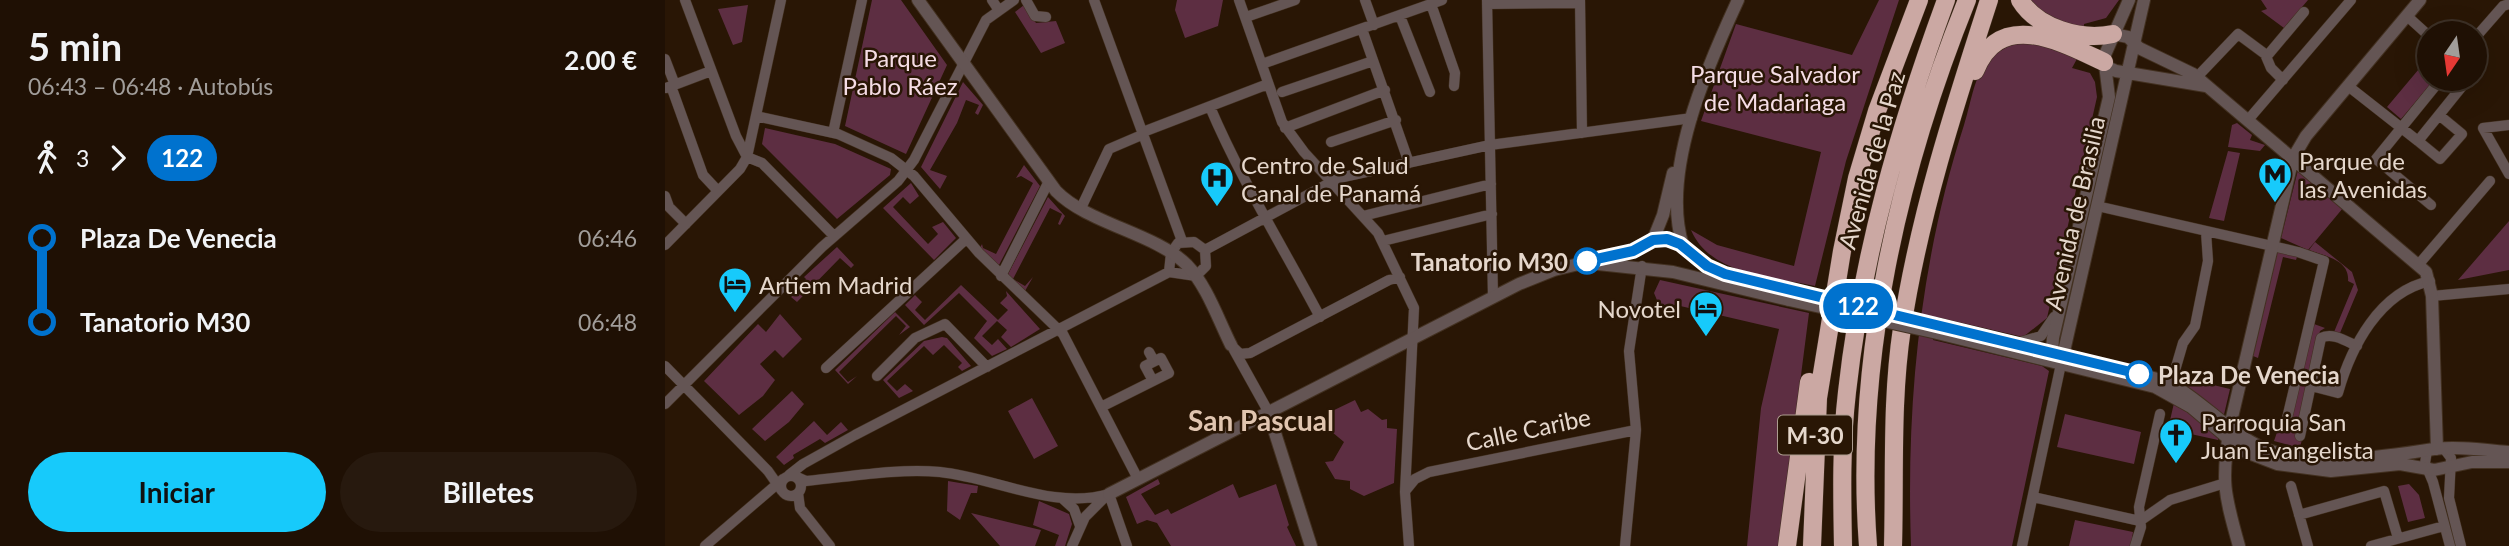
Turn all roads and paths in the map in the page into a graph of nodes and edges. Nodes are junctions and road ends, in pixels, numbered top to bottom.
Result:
1 (685, 0) edge
2 (781, 0) edge
3 (862, 0) edge
4 (919, 0) edge
5 (992, 0) edge
6 (1014, 0) edge
7 (1026, 0) edge
8 (1094, 0) edge
9 (1239, 0) edge
10 (1295, 0) edge
11 (1365, 0) edge
12 (1728, 0) edge
13 (1738, 0) edge
14 (1907, 0) edge
15 (1919, 0) edge
16 (1946, 0) edge
17 (1967, 0) edge
18 (1979, 0) edge
19 (1989, 0) edge
20 (2020, 0) edge
21 (2129, 0) edge
22 (2144, 0) edge
23 (2351, 0) edge
24 (2420, 0) edge
25 (1580, 1) edge
26 (1437, 2) edge
27 (1487, 2) edge
28 (2509, 4) edge
29 (998, 9) junction
30 (2304, 12) dead end
31 (1400, 16) junction
32 (2407, 16) junction
33 (1047, 17) dead end
34 (1247, 17) junction
35 (2487, 24) edge
36 (1374, 25) junction
37 (2417, 25) edge
38 (1362, 29) junction
39 (2113, 34) junction
40 (2134, 44) junction
41 (2267, 56) junction
42 (665, 59) edge
43 (1373, 61) junction
44 (964, 62) junction
45 (1262, 64) junction
46 (2105, 64) junction
47 (711, 71) junction
48 (2129, 72) junction
49 (2197, 77) junction
50 (2283, 80) junction
51 (1268, 84) junction
52 (670, 86) edge
53 (1454, 86) dead end
54 (2348, 86) junction
55 (2209, 87) junction
56 (1385, 90) junction
57 (2431, 91) edge
58 (2458, 91) edge
59 (1282, 92) dead end
60 (1430, 92) dead end
61 (1884, 92) junction
62 (1210, 107) junction
63 (2439, 115) junction
64 (756, 116) junction
65 (1688, 117) junction
66 (1396, 120) junction
67 (2248, 120) junction
68 (2509, 125) edge
69 (2402, 127) junction
70 (1285, 128) junction
71 (1581, 130) junction
72 (833, 133) junction
73 (1143, 133) junction
74 (2418, 141) junction
75 (1331, 142) dead end
76 (1490, 145) junction
77 (1940, 152) junction
78 (747, 157) junction
79 (2293, 158) junction
80 (1409, 163) junction
81 (907, 170) junction
82 (2507, 171) edge
83 (1049, 181) junction
84 (2490, 181) dead end
85 (1331, 182) junction
86 (1491, 184) junction
87 (718, 191) junction
88 (665, 196) edge
89 (2431, 205) dead end
90 (2097, 206) junction
91 (1081, 208) junction
92 (1492, 214) junction
93 (1363, 216) junction
94 (1268, 217) junction
95 (686, 224) junction
96 (2206, 232) junction
97 (834, 236) junction
98 (965, 239) junction
99 (1182, 241) junction
100 (1383, 241) junction
101 (1651, 242) junction
102 (665, 244) edge
103 (2271, 246) junction
104 (1684, 248) junction
105 (1205, 250) junction
106 (1842, 251) junction
107 (1171, 256) junction
108 (2419, 264) junction
109 (1574, 265) junction
110 (1642, 266) junction
111 (1169, 272) junction
112 (1673, 272) junction
113 (1000, 275) junction
114 (1196, 276) junction
115 (1401, 277) junction
116 (2430, 281) junction
117 (2509, 289) edge
118 (1790, 295) junction
119 (2432, 296) junction
120 (1493, 297) junction
121 (2062, 298) junction
122 (1907, 306) junction
123 (1319, 317) junction
124 (1831, 326) junction
125 (1058, 329) junction
126 (1937, 329) junction
127 (1415, 336) junction
128 (2015, 343) junction
129 (1231, 345) junction
130 (2357, 346) junction
131 (1250, 353) junction
132 (2059, 357) junction
133 (665, 366) edge
134 (987, 367) junction
135 (825, 368) dead end
136 (877, 376) dead end
137 (1251, 379) junction
138 (1153, 382) junction
139 (2171, 384) junction
140 (684, 385) junction
141 (2311, 386) junction
142 (665, 404) edge
143 (1101, 407) junction
144 (1268, 411) junction
145 (2160, 414) dead end
146 (2285, 427) dead end
147 (1636, 430) junction
148 (2229, 432) junction
149 (2300, 436) dead end
150 (2437, 450) junction
151 (2509, 452) edge
152 (1406, 459) junction
153 (2509, 462) edge
154 (2451, 467) junction
155 (2426, 469) junction
156 (1429, 472) junction
157 (1138, 479) junction
158 (785, 480) junction
159 (1894, 484) junction
160 (2222, 484) junction
161 (802, 486) junction
162 (2291, 486) dead end
163 (1405, 492) junction
164 (1109, 494) junction
165 (2033, 497) junction
166 (1063, 499) junction
167 (2299, 515) junction
168 (2140, 521) junction
169 (2444, 526) junction
170 (1079, 528) junction
171 (2392, 542) edge
172 (705, 546) edge
173 (830, 546) edge
174 (1072, 546) edge
175 (1127, 546) edge
176 (1311, 546) edge
177 (1409, 546) edge
178 (1625, 546) edge
179 (1790, 546) edge
180 (1812, 546) edge
181 (1825, 546) edge
182 (1843, 546) edge
183 (1868, 546) edge
184 (1893, 546) edge
185 (1904, 546) edge
186 (2022, 546) edge
187 (2135, 546) edge
188 (2239, 546) edge
189 (2308, 546) edge
190 (2372, 546) edge
191 (2450, 546) edge
192 (2461, 546) edge

1 - 47 street
2 - 64 street
3 - 72 street
4 - 44 street
5 - 29 street
6 - 29 street
7 - 33 street
8 - 73 street
9 - 34 street
10 - 34 street
11 - 36 street
12 - 65 street
13 - 65 street
14 - 61 highway
15 - 61 highway, M-30
16 - 182 highway, Avenida de la Paz / M-30
17 - 183 highway, Avenida de la Paz / M-30
18 - 77 highway
19 - 77 highway
20 - 39 highway
21 - 39 street
22 - 40 street
23 - 50 street
24 - 32 street
25 - 27 street
25 - 71 street
26 - 31 street
26 - 53 street
27 - 76 street
28 - 35 street
29 - 44 street
30 - 41 street
31 - 36 street
31 - 60 street
32 - 37 street
32 - 54 street
34 - 45 street
36 - 38 street
38 - 43 street
38 - 45 street
39 - 40 street
39 - 46 street
40 - 48 street, Avenida de Brasilia
40 - 49 street
41 - 49 street
41 - 50 street
42 - 52 street
43 - 56 street
43 - 59 street
44 - 81 street
44 - 83 street
45 - 51 street
46 - 48 street
46 - 121 street, Avenida de Brasilia
46 - 122 highway
47 - 52 street
47 - 78 street
48 - 55 street
48 - 90 street, Avenida de Brasilia
49 - 55 street
50 - 67 street
51 - 62 street
51 - 70 street
52 - 87 street
54 - 69 street
54 - 79 street
55 - 67 street
56 - 66 street
56 - 70 street
57 - 69 street
58 - 63 street
61 - 106 highway, M-30
62 - 73 street
62 - 94 street
63 - 74 street
63 - 74 street
64 - 72 street
64 - 78 street
65 - 71 street
65 - 101 street
65 - 104 street
66 - 75 street
66 - 80 street
67 - 79 street
68 - 82 street
69 - 74 street
69 - 89 street
70 - 85 street
71 - 76 street
72 - 81 street
73 - 91 street
73 - 99 street
76 - 80 street
76 - 86 street
77 - 122 highway
78 - 87 street
78 - 97 street
79 - 103 street
79 - 108 street
80 - 85 street
81 - 97 street
81 - 98 street
83 - 91 street
83 - 113 street
84 - 108 street
85 - 93 street
85 - 94 street
86 - 92 street
86 - 93 street
87 - 95 street
88 - 95 street
90 - 96 street
90 - 132 street, Avenida de Brasilia
91 - 107 street
92 - 100 street
92 - 120 street
93 - 100 street
94 - 105 street
94 - 123 street
95 - 102 street
96 - 103 street
96 - 139 street
97 - 140 street
98 - 113 street
98 - 135 street
99 - 105 street
99 - 107 street
100 - 115 street
101 - 104 street
101 - 109 street
101 - 110 street
103 - 146 street
103 - 148 street
104 - 112 street
104 - 118 street
105 - 114 street
106 - 124 highway, M-30
106 - 179 highway
107 - 111 street
107 - 114 street
108 - 116 street
109 - 110 street
109 - 120 street
110 - 112 street
110 - 147 street
111 - 114 street
111 - 125 street
112 - 118 street
113 - 125 street
114 - 129 street
115 - 123 street
115 - 127 street
116 - 119 street
116 - 130 street
117 - 119 street
118 - 126 street, bridge
119 - 150 street
120 - 127 street
121 - 128 street, Avenida de Brasilia
121 - 132 street, Avenida de Brasilia
122 - 159 highway
123 - 131 street
124 - 180 highway, M-30
124 - 181 highway
125 - 134 street
125 - 143 street
126 - 128 street
126 - 132 street
127 - 144 street
127 - 152 street
128 - 132 street
129 - 131 street
129 - 137 street
130 - 141 street
130 - 141 street
131 - 137 street
132 - 139 street
132 - 148 street
132 - 165 street, Avenida de Brasilia
133 - 140 street
134 - 136 street
134 - 158 street
137 - 144 street
138 - 138 street
138 - 143 street
139 - 148 street
140 - 142 street
140 - 158 street
141 - 149 street
143 - 157 street
144 - 157 street
144 - 176 street
145 - 168 street
147 - 156 street, Calle Caribe
147 - 178 street
148 - 150 street
148 - 155 street
148 - 160 street
150 - 151 street
150 - 154 street
150 - 155 street
152 - 156 street
152 - 163 street
153 - 154 street
154 - 155 street
154 - 192 street
155 - 169 street
156 - 163 street, Calle Caribe
157 - 164 street
158 - 161 street
158 - 161 street
158 - 172 street
159 - 184 highway
159 - 185 highway
160 - 168 street
160 - 188 street
161 - 166 street
161 - 173 street
162 - 167 street
163 - 177 street
164 - 166 street
164 - 170 street
164 - 175 street
165 - 168 street
165 - 186 street, Avenida de Brasilia
166 - 170 street
167 - 171 street
167 - 189 street
168 - 187 street
169 - 171 street
169 - 191 street
170 - 174 street
171 - 190 street

